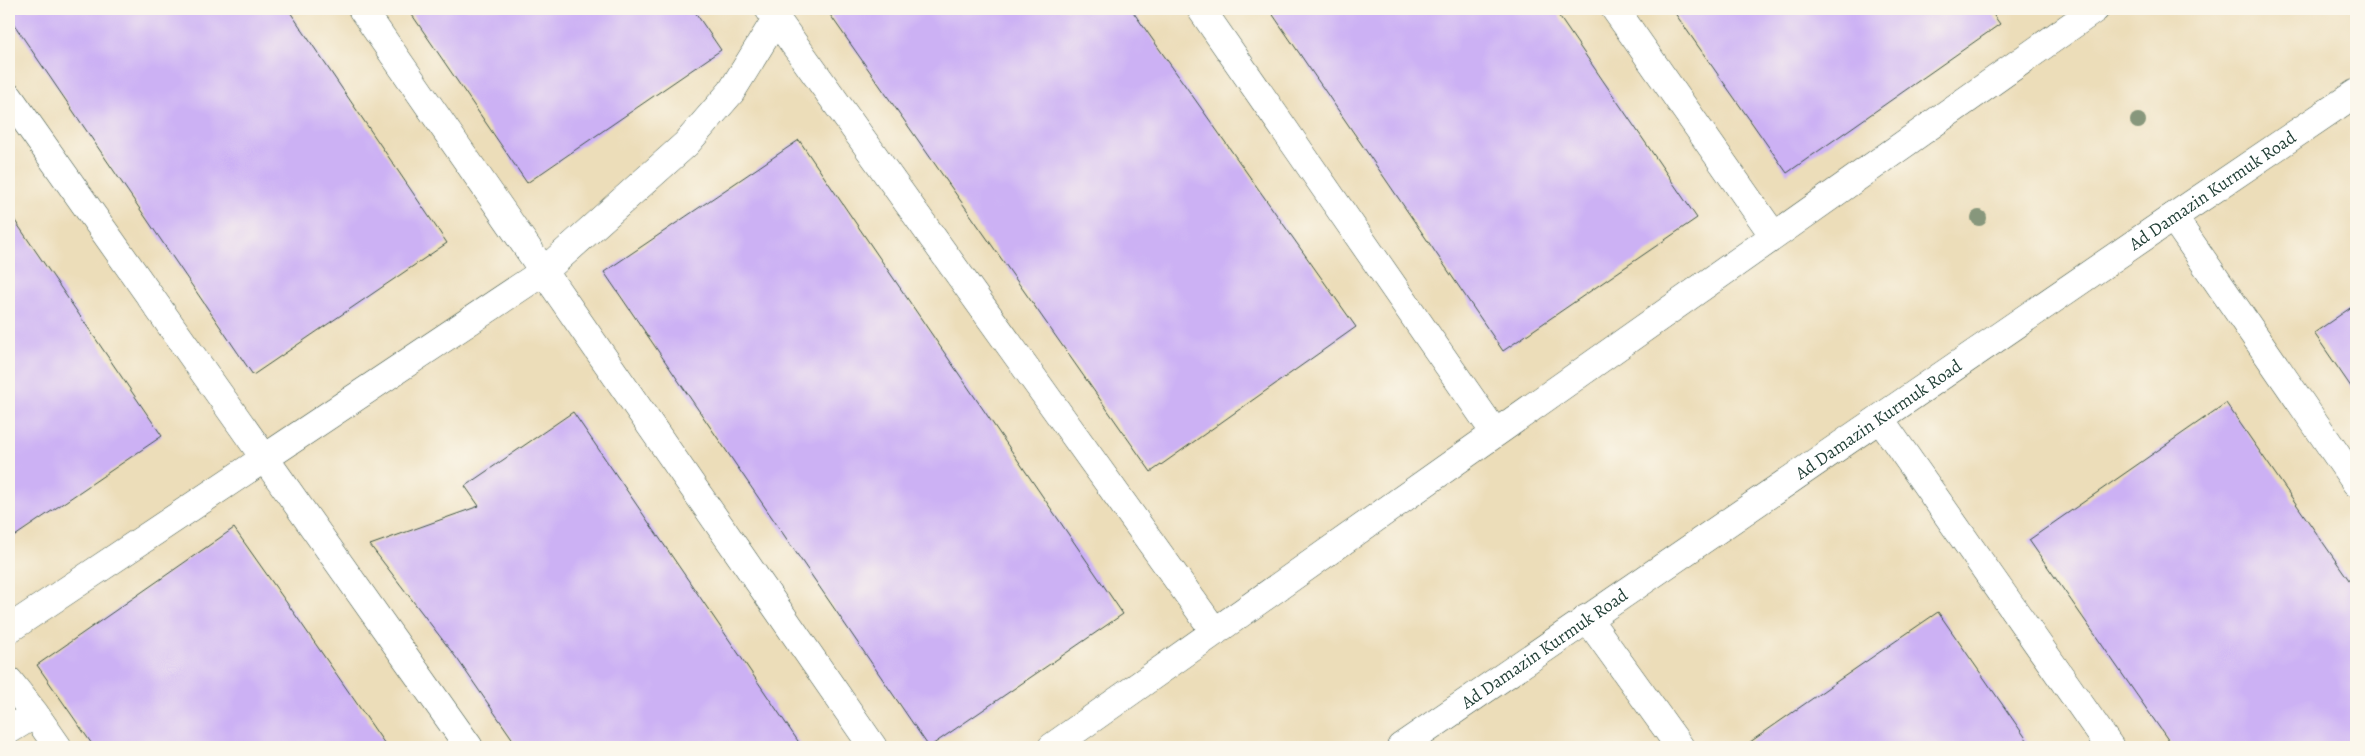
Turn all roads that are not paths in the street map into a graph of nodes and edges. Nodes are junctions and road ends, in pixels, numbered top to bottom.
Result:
1 (362, 9) edge
2 (1201, 9) edge
3 (1615, 9) edge
4 (2095, 9) edge
5 (775, 12) edge
6 (2063, 18) edge
7 (2356, 93) edge
8 (9, 97) edge
9 (2173, 217) junction
10 (1774, 236) junction
11 (543, 272) junction
12 (1880, 418) junction
13 (1496, 433) junction
14 (263, 459) junction
15 (2356, 483) edge
16 (1587, 618) junction
17 (9, 629) edge
18 (1215, 632) junction
19 (9, 681) edge
20 (35, 714) junction
21 (9, 730) edge
22 (58, 747) edge
23 (469, 747) edge
24 (873, 747) edge
25 (1052, 747) edge
26 (1401, 747) edge
27 (1680, 747) edge
28 (2110, 747) edge

1 - 11 main road
2 - 13 main road
3 - 10 main road
4 - 6 main road
5 - 11 main road
5 - 18 main road
6 - 10 main road
7 - 9 main road, Ad Damazin Kurmuk Road
8 - 14 main road
9 - 12 main road, Ad Damazin Kurmuk Road
9 - 15 main road
10 - 13 main road
11 - 14 main road
11 - 24 main road
12 - 16 main road, Ad Damazin Kurmuk Road
12 - 28 main road
13 - 18 main road
14 - 17 main road
14 - 23 main road
16 - 26 main road, Ad Damazin Kurmuk Road
16 - 27 main road
18 - 25 main road
19 - 20 main road
20 - 21 main road
20 - 22 main road

